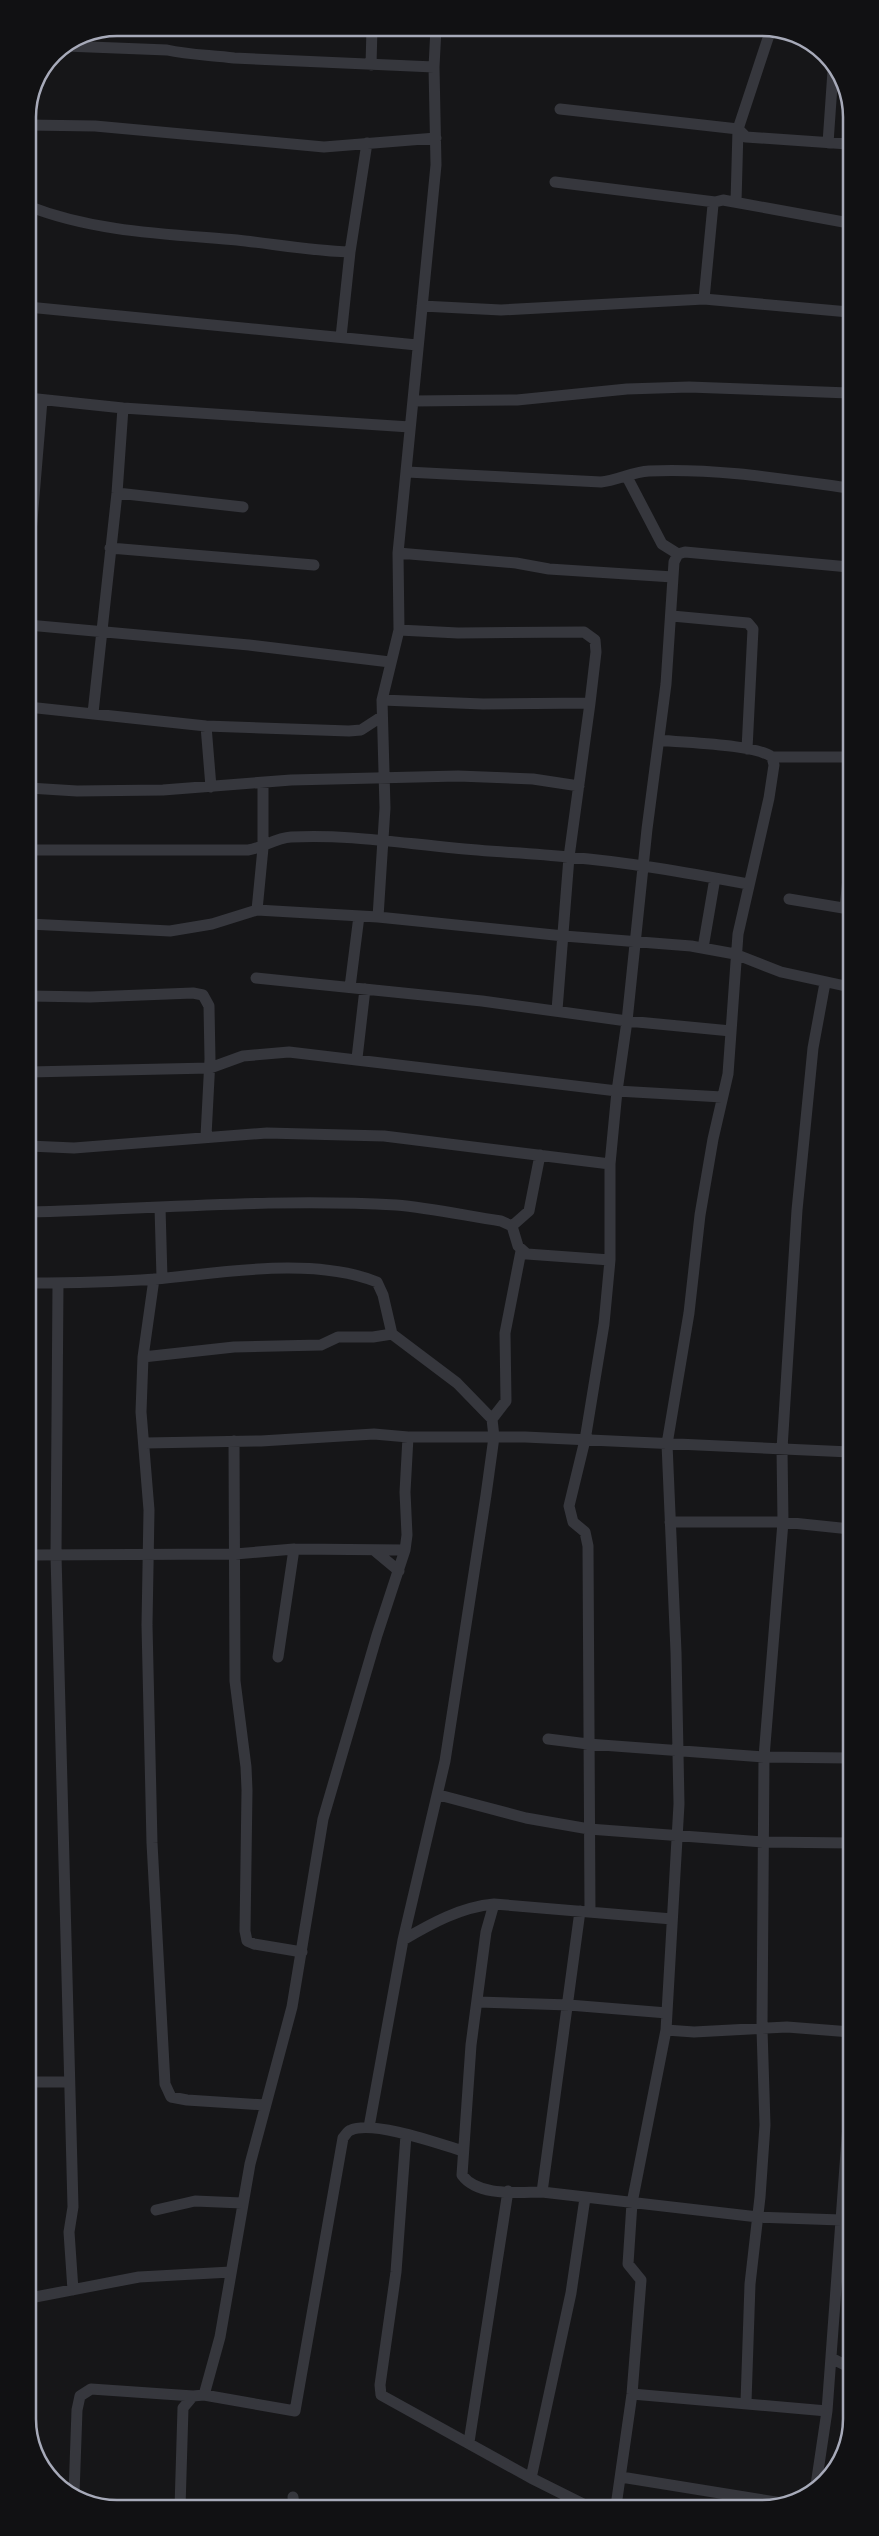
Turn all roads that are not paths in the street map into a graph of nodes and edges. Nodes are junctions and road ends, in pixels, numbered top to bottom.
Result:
1 (372, 36) edge
2 (436, 36) edge
3 (769, 36) edge
4 (80, 46) edge
5 (371, 65) junction
6 (434, 68) junction
7 (832, 78) edge
8 (560, 109) dead end
9 (36, 125) edge
10 (738, 129) junction
11 (436, 138) junction
12 (367, 143) junction
13 (828, 143) junction
14 (843, 144) edge
15 (555, 182) dead end
16 (715, 202) junction
17 (736, 202) junction
18 (36, 209) edge
19 (843, 222) edge
20 (350, 252) junction
21 (704, 299) junction
22 (422, 306) junction
23 (36, 308) edge
24 (843, 311) edge
25 (341, 338) junction
26 (417, 344) junction
27 (843, 393) edge
28 (36, 399) edge
29 (42, 400) junction
30 (413, 401) junction
31 (123, 408) junction
32 (410, 427) junction
33 (36, 472) edge
34 (407, 472) junction
35 (626, 477) junction
36 (843, 487) edge
37 (116, 493) junction
38 (243, 507) dead end
39 (110, 548) junction
40 (398, 553) junction
41 (678, 554) junction
42 (314, 565) dead end
43 (843, 566) edge
44 (673, 577) junction
45 (672, 616) junction
46 (36, 626) edge
47 (399, 630) junction
48 (101, 632) junction
49 (390, 662) junction
50 (382, 700) junction
51 (590, 703) junction
52 (36, 708) edge
53 (93, 713) junction
54 (381, 717) junction
55 (206, 726) junction
56 (658, 740) junction
57 (747, 750) junction
58 (772, 757) junction
59 (843, 757) edge
60 (385, 779) junction
61 (263, 783) junction
62 (579, 786) junction
63 (211, 787) junction
64 (36, 788) edge
65 (383, 839) junction
66 (263, 848) junction
67 (36, 850) edge
68 (569, 857) junction
69 (643, 866) junction
70 (715, 878) junction
71 (748, 884) junction
72 (790, 899) dead end
73 (843, 908) edge
74 (257, 910) junction
75 (359, 916) junction
76 (378, 917) junction
77 (36, 924) edge
78 (564, 936) junction
79 (637, 942) junction
80 (703, 948) junction
81 (735, 954) junction
82 (256, 978) dead end
83 (825, 983) junction
84 (843, 986) edge
85 (350, 987) junction
86 (365, 989) junction
87 (36, 996) edge
88 (557, 1010) junction
89 (627, 1021) junction
90 (731, 1031) junction
91 (357, 1058) junction
92 (210, 1068) junction
93 (36, 1072) edge
94 (617, 1091) junction
95 (722, 1097) junction
96 (206, 1136) junction
97 (36, 1146) edge
98 (540, 1155) junction
99 (610, 1164) junction
100 (160, 1208) junction
101 (36, 1212) edge
102 (512, 1226) junction
103 (521, 1251) junction
104 (610, 1260) junction
105 (158, 1278) junction
106 (36, 1283) edge
107 (58, 1283) junction
108 (392, 1334) junction
109 (143, 1357) junction
110 (492, 1419) junction
111 (494, 1437) junction
112 (408, 1438) junction
113 (585, 1440) junction
114 (234, 1441) junction
115 (145, 1443) junction
116 (667, 1444) junction
117 (782, 1449) junction
118 (843, 1452) edge
119 (670, 1522) junction
120 (783, 1522) junction
121 (843, 1528) edge
122 (294, 1550) junction
123 (405, 1550) junction
124 (375, 1551) junction
125 (148, 1554) junction
126 (235, 1554) junction
127 (36, 1555) edge
128 (56, 1555) junction
129 (399, 1571) junction
130 (278, 1658) dead end
131 (548, 1739) dead end
132 (588, 1744) junction
133 (677, 1749) junction
134 (764, 1757) junction
135 (843, 1758) edge
136 (439, 1795) junction
137 (589, 1828) junction
138 (677, 1836) junction
139 (763, 1842) junction
140 (843, 1843) edge
141 (494, 1904) junction
142 (585, 1911) junction
143 (672, 1919) junction
144 (403, 1940) junction
145 (302, 1952) junction
146 (478, 2002) junction
147 (569, 2005) junction
148 (667, 2013) junction
149 (762, 2029) junction
150 (666, 2030) junction
151 (843, 2031) edge
152 (36, 2082) edge
153 (69, 2082) junction
154 (265, 2105) junction
155 (369, 2127) junction
156 (406, 2135) junction
157 (463, 2151) junction
158 (508, 2191) junction
159 (542, 2192) junction
160 (843, 2193) edge
161 (585, 2198) junction
162 (242, 2203) junction
163 (632, 2203) junction
164 (156, 2210) dead end
165 (758, 2217) junction
166 (841, 2220) junction
167 (231, 2272) junction
168 (73, 2290) junction
169 (36, 2297) edge
170 (831, 2358) junction
171 (843, 2364) edge
172 (632, 2394) junction
173 (198, 2396) junction
174 (746, 2402) junction
175 (827, 2411) junction
176 (469, 2442) junction
177 (621, 2477) junction
178 (531, 2478) junction
179 (817, 2478) edge
180 (74, 2487) edge
181 (180, 2500) edge
182 (575, 2500) edge
183 (617, 2500) edge
184 (763, 2500) edge

1 - 5 street
2 - 6 street
3 - 10 street
4 - 5 street
5 - 6 street
6 - 11 street
7 - 13 street
8 - 10 street
9 - 12 street
10 - 13 street
10 - 17 street
11 - 12 street
11 - 22 street
12 - 20 street
13 - 14 street
15 - 16 street
16 - 17 street
16 - 21 street
17 - 19 street
18 - 20 street
20 - 25 street
21 - 22 street
21 - 24 street
22 - 26 street
23 - 25 street
25 - 26 street
26 - 30 street
27 - 30 street
28 - 29 street
29 - 31 street
29 - 33 street
30 - 32 street
31 - 32 street
31 - 37 street
32 - 34 street
34 - 35 street
34 - 40 street
35 - 36 street
35 - 41 street
37 - 38 street
37 - 39 street
39 - 42 street
39 - 48 street
40 - 44 street
40 - 47 street
41 - 43 street
41 - 44 street
44 - 45 street
45 - 56 street
45 - 57 street
46 - 48 street
47 - 49 street
47 - 51 street
48 - 49 street
48 - 53 street
49 - 50 street
50 - 51 street
50 - 54 street
51 - 62 street
52 - 53 street
53 - 55 street
54 - 55 street
54 - 60 street
55 - 63 street
56 - 57 street
56 - 69 street
57 - 58 street
58 - 59 street
58 - 71 street
60 - 61 street
60 - 62 street
60 - 65 street
61 - 63 street
61 - 66 street
62 - 68 street
63 - 64 street
65 - 66 street
65 - 68 street
65 - 76 street
66 - 67 street
66 - 74 street
68 - 69 street
68 - 78 street
69 - 70 street
69 - 79 street
70 - 71 street
70 - 80 street
71 - 81 street
72 - 73 street
74 - 75 street
74 - 77 street
75 - 76 street
75 - 85 street
76 - 78 street
78 - 79 street
78 - 88 street
79 - 80 street
79 - 89 street
80 - 81 street
81 - 83 street
81 - 90 street
82 - 85 street
83 - 84 street
83 - 117 street
85 - 86 street
86 - 88 street
86 - 91 street
87 - 92 street
88 - 89 street
89 - 90 street
89 - 94 street
90 - 95 street
91 - 92 street
91 - 94 street
92 - 93 street
92 - 96 street
94 - 95 street
94 - 99 street
95 - 116 street
96 - 97 street
96 - 98 street
98 - 99 street
98 - 102 street
99 - 104 street
100 - 101 street
100 - 102 street
100 - 105 street
102 - 103 street
103 - 104 street
103 - 110 street
104 - 113 street
105 - 107 street
105 - 108 street
105 - 109 street
106 - 107 street
107 - 128 street
108 - 109 street
108 - 110 street
109 - 115 street
110 - 111 street
111 - 112 street
111 - 113 street
111 - 136 street
112 - 114 street
112 - 123 street
113 - 116 street
113 - 132 street
114 - 115 street
114 - 126 street
115 - 125 street
116 - 117 street
116 - 119 street
117 - 118 street
117 - 120 street
119 - 120 street
119 - 133 street
120 - 121 street
120 - 134 street
122 - 124 street
122 - 126 street
122 - 130 street
123 - 124 street
123 - 129 street
124 - 129 street
125 - 126 street
125 - 128 street
125 - 154 street
126 - 145 street
127 - 128 street
128 - 153 street
129 - 145 street
131 - 132 street
132 - 133 street
132 - 137 street
133 - 134 street
133 - 138 street
134 - 135 street
134 - 139 street
136 - 137 street
136 - 144 street
137 - 138 street
137 - 142 street
138 - 139 street
138 - 143 street
139 - 140 street
139 - 149 street
141 - 142 street
141 - 144 street
141 - 146 street
142 - 143 street
142 - 147 street
143 - 148 street
144 - 155 street
145 - 154 street
146 - 147 street
146 - 157 street
147 - 148 street
147 - 159 street
148 - 150 street
149 - 150 street
149 - 151 street
149 - 165 street
150 - 163 street
152 - 153 street
153 - 168 street
154 - 162 street
155 - 156 street
155 - 173 street
156 - 157 street
156 - 176 street
157 - 158 street
158 - 159 street
158 - 176 street
159 - 161 street
160 - 166 street
161 - 163 street
161 - 178 street
162 - 164 street
162 - 167 street
163 - 165 street
163 - 172 street
165 - 166 street
165 - 174 street
166 - 170 street
167 - 168 street
167 - 173 street
168 - 169 street
170 - 171 street
170 - 175 street
172 - 174 street
172 - 177 street
173 - 180 street
173 - 181 street
174 - 175 street
175 - 179 street
176 - 178 street
177 - 183 street
177 - 184 street
178 - 182 street

